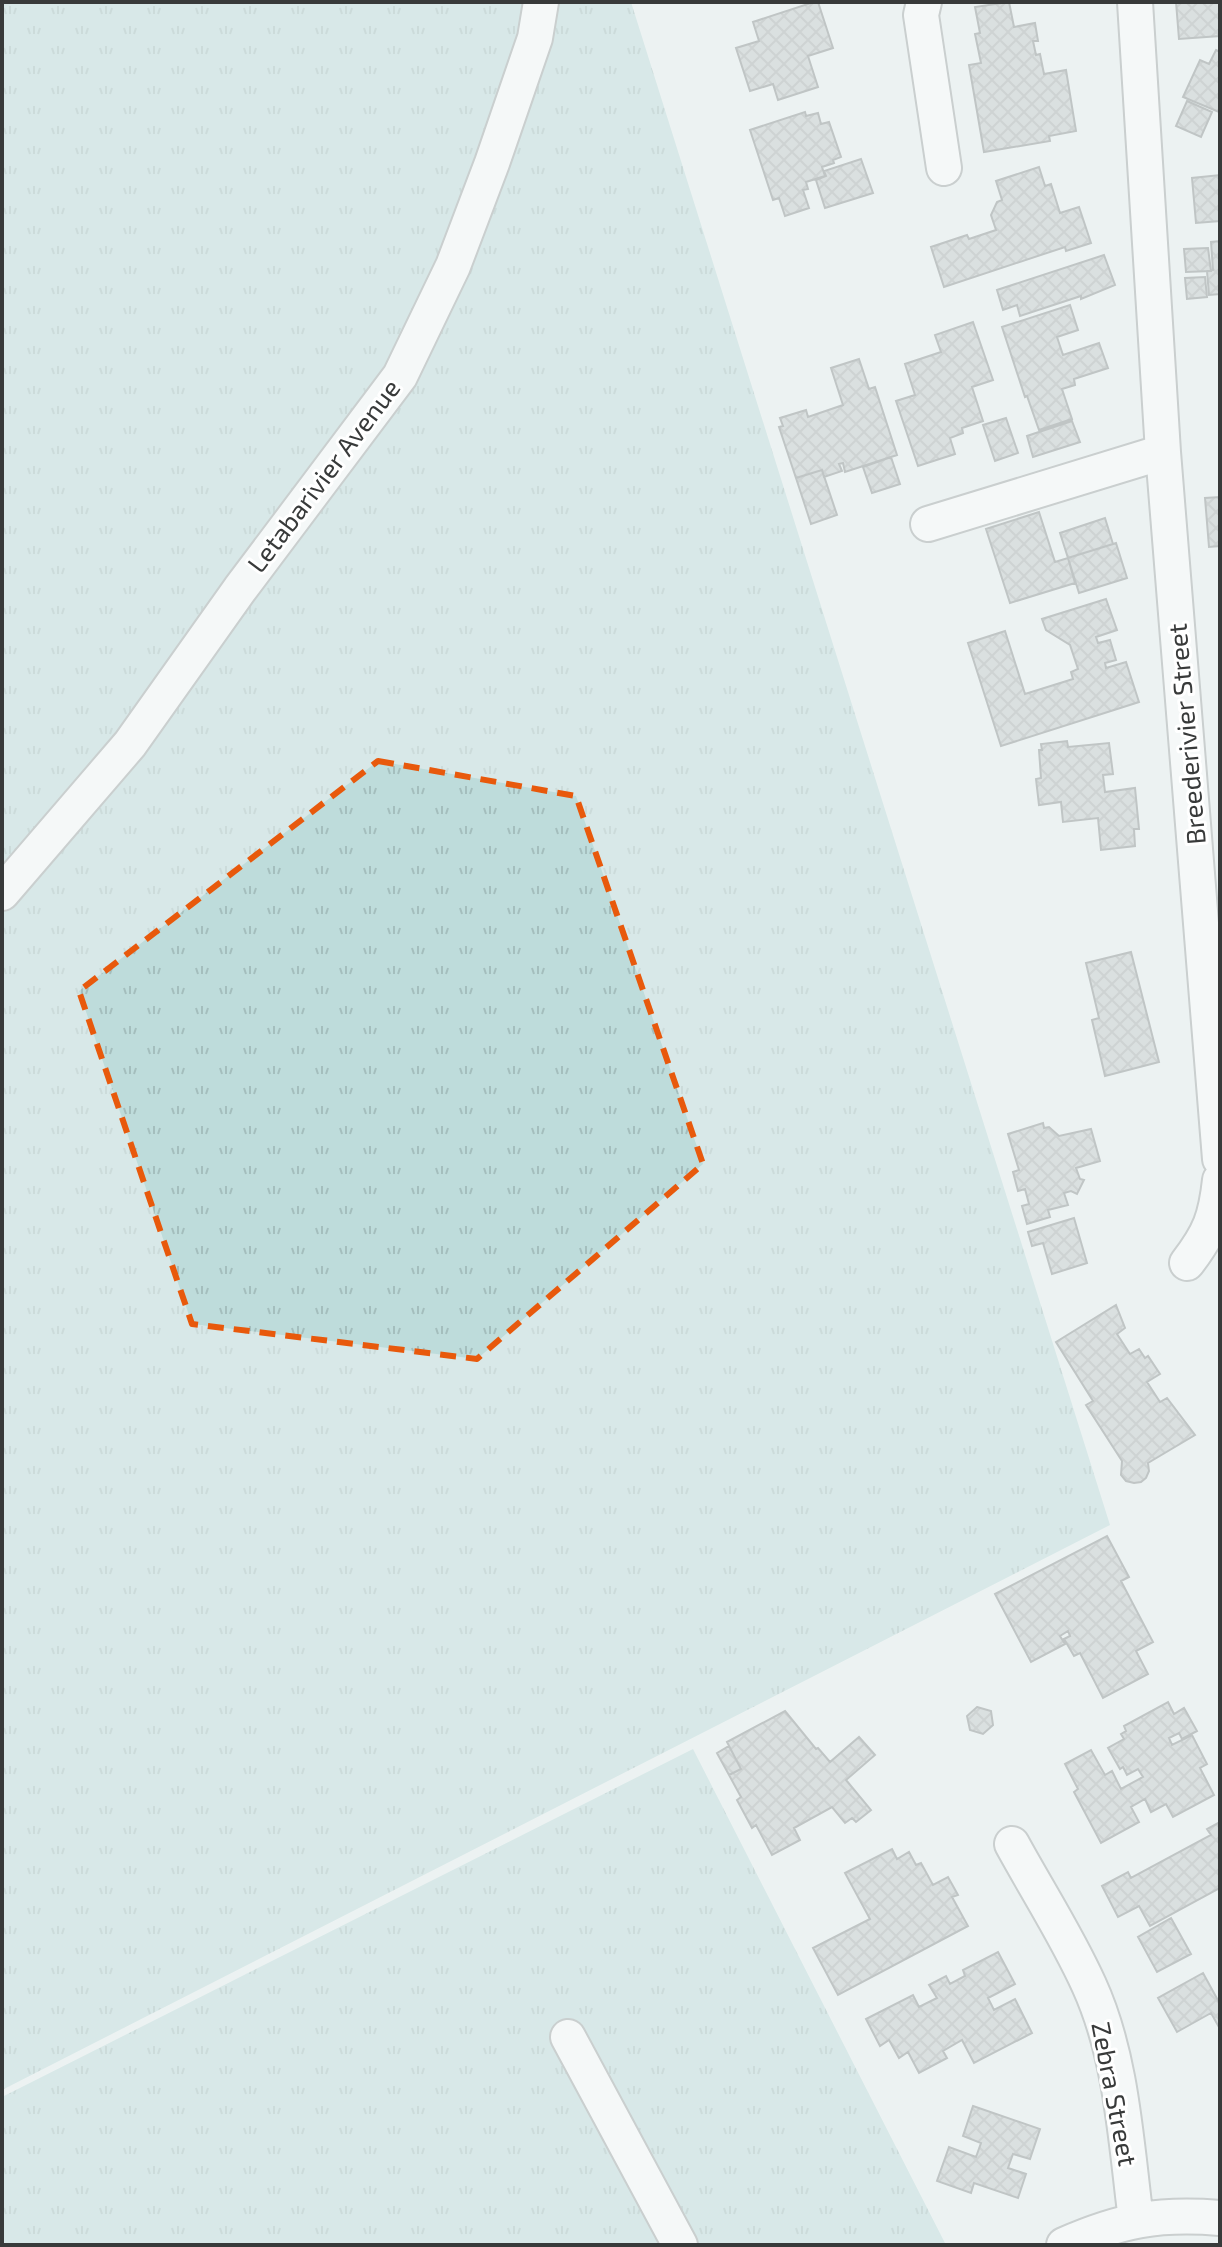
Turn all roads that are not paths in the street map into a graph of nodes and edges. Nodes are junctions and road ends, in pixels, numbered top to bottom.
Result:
1 (541, 2) edge
2 (924, 2) edge
3 (1135, 2) edge
4 (944, 168) dead end
5 (1163, 452) junction
6 (928, 524) dead end
7 (2, 893) edge
8 (1220, 1159) edge
9 (1220, 1180) edge
10 (1187, 1263) dead end
11 (1012, 1844) dead end
12 (568, 2037) dead end
13 (1220, 2218) edge
14 (1136, 2220) junction
15 (680, 2245) edge
16 (1064, 2245) edge

1 - 7 street, Letabarivier Avenue
2 - 4 street
3 - 5 street, Breederivier Street
5 - 6 street
5 - 8 street, Breederivier Street
9 - 10 street
11 - 14 street, Zebra Street
12 - 15 street
13 - 14 street
14 - 16 street

